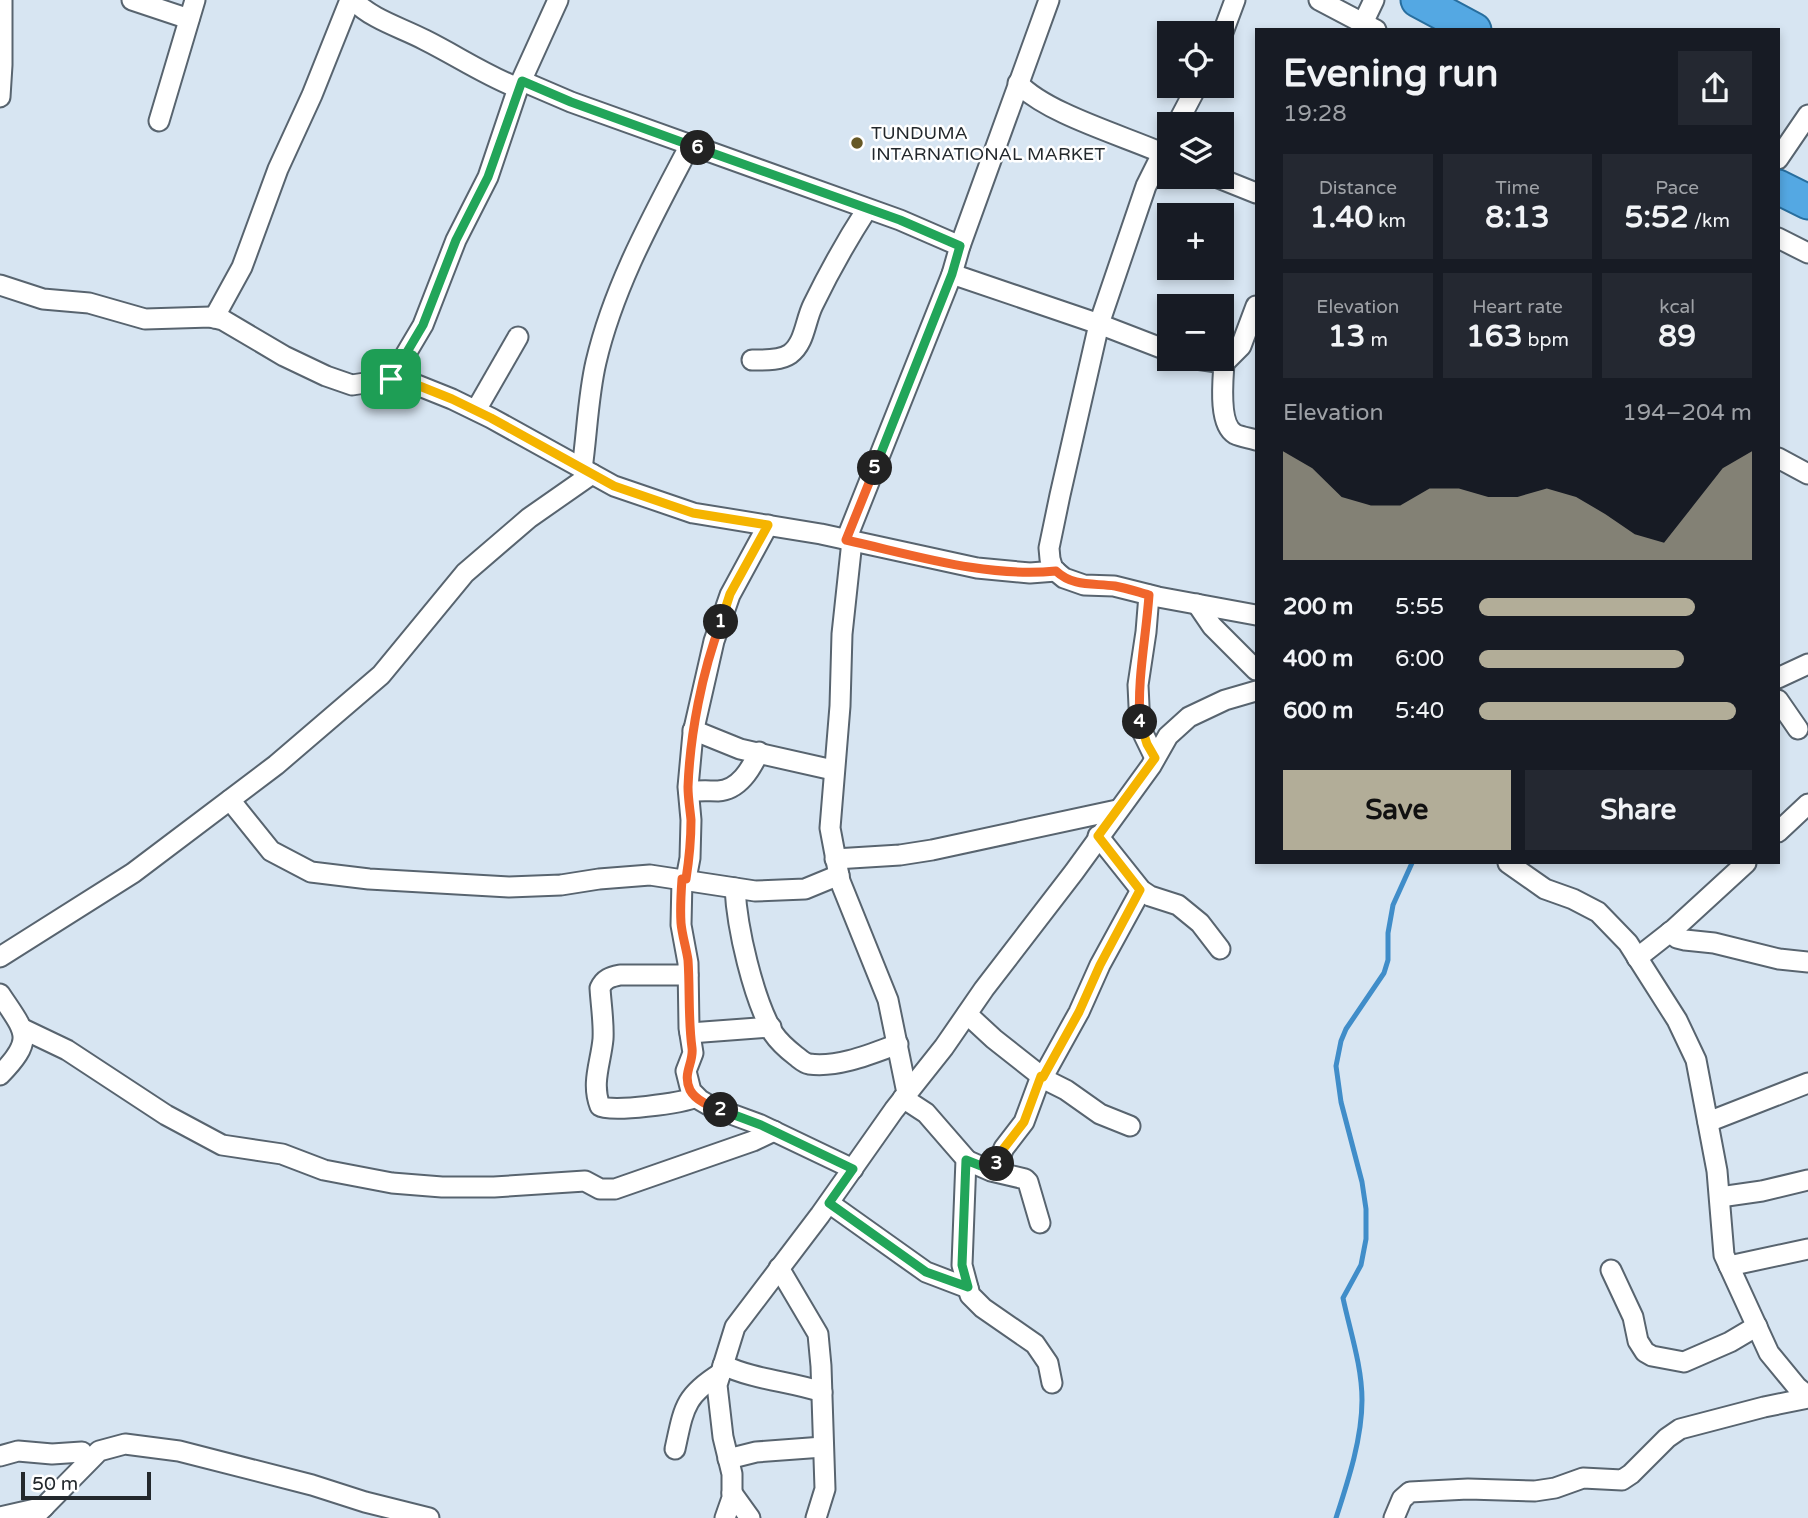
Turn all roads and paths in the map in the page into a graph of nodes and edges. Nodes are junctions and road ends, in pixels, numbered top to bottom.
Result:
1 (2, 0) edge
2 (132, 0) edge
3 (352, 0) edge
4 (558, 0) edge
5 (1049, 0) edge
6 (1236, 0) edge
7 (1319, 0) edge
8 (1374, 0) edge
9 (1418, 0) edge
10 (192, 10) edge
11 (1228, 21) edge
12 (1369, 27) edge
13 (1470, 28) edge
14 (1017, 83) junction
15 (520, 84) junction
16 (0, 97) edge
17 (1808, 115) edge
18 (159, 121) dead end
19 (690, 145) junction
20 (1157, 145) edge
21 (1780, 156) edge
22 (1157, 167) edge
23 (1234, 184) edge
24 (1780, 188) edge
25 (1255, 193) edge
26 (1808, 202) edge
27 (867, 209) junction
28 (1780, 239) edge
29 (960, 246) junction
30 (1808, 253) edge
31 (952, 274) junction
32 (0, 285) edge
33 (1255, 309) edge
34 (214, 318) junction
35 (1099, 324) junction
36 (518, 337) dead end
37 (1157, 347) edge
38 (1234, 353) edge
39 (752, 360) dead end
40 (1224, 371) edge
41 (391, 379) junction
42 (476, 410) junction
43 (1255, 440) edge
44 (1780, 459) edge
45 (587, 471) junction
46 (1808, 474) edge
47 (768, 525) junction
48 (849, 540) junction
49 (1056, 571) junction
50 (1149, 595) junction
51 (1197, 604) junction
52 (1255, 615) edge
53 (1808, 664) edge
54 (1255, 669) edge
55 (1780, 677) edge
56 (1255, 691) edge
57 (1780, 702) edge
58 (1780, 723) edge
59 (693, 730) junction
60 (1803, 731) edge
61 (759, 752) junction
62 (1155, 758) junction
63 (833, 770) junction
64 (688, 792) junction
65 (230, 800) junction
66 (1808, 804) edge
67 (1117, 810) junction
68 (1780, 830) edge
69 (1098, 836) junction
70 (1509, 864) edge
71 (1745, 864) edge
72 (837, 867) junction
73 (684, 879) junction
74 (735, 888) junction
75 (1140, 890) junction
76 (1670, 932) junction
77 (1220, 949) dead end
78 (0, 957) edge
79 (1637, 958) junction
80 (1808, 962) edge
81 (688, 975) junction
82 (0, 994) edge
83 (967, 1014) junction
84 (771, 1027) junction
85 (23, 1029) junction
86 (690, 1033) junction
87 (898, 1044) junction
88 (0, 1075) edge
89 (1042, 1077) junction
90 (1808, 1083) edge
91 (905, 1095) junction
92 (696, 1097) junction
93 (1708, 1122) junction
94 (1130, 1126) dead end
95 (774, 1131) junction
96 (966, 1160) junction
97 (853, 1169) junction
98 (994, 1171) junction
99 (1808, 1180) edge
100 (1720, 1198) junction
101 (829, 1203) junction
102 (1040, 1223) dead end
103 (1808, 1249) edge
104 (1729, 1266) junction
105 (779, 1268) junction
106 (1611, 1269) dead end
107 (968, 1287) junction
108 (1757, 1326) junction
109 (722, 1369) junction
110 (1052, 1383) dead end
111 (822, 1392) junction
112 (1808, 1397) edge
113 (823, 1447) junction
114 (675, 1449) dead end
115 (82, 1452) dead end
116 (0, 1456) edge
117 (728, 1459) junction
118 (732, 1493) junction
119 (39, 1513) edge
120 (0, 1517) edge
121 (429, 1518) edge
122 (725, 1518) edge
123 (750, 1518) edge
124 (816, 1518) edge
125 (1394, 1518) edge

1 - 16 street
2 - 10 street
3 - 15 street
3 - 34 street
4 - 15 street
5 - 14 street
6 - 11 street
7 - 12 street
8 - 12 street
9 - 13 highway
10 - 18 street
14 - 20 street
14 - 29 street
15 - 19 street
15 - 41 street
17 - 21 street
19 - 27 street
19 - 45 street
22 - 35 street
23 - 25 street
24 - 26 highway
27 - 29 street
27 - 39 street
28 - 30 street
29 - 31 street
31 - 35 street
31 - 48 street
32 - 34 street
33 - 38 street
34 - 41 street
35 - 37 street
35 - 49 street
36 - 42 street
40 - 43 street
41 - 42 street
42 - 45 street
44 - 46 street
45 - 47 street
45 - 65 street
47 - 48 street
47 - 59 street
48 - 49 street
48 - 63 street
49 - 50 street
50 - 51 street
50 - 62 street
51 - 52 street
51 - 54 street
53 - 55 street
56 - 62 street
57 - 60 street
58 - 60 street
59 - 61 street
59 - 64 street
61 - 63 street
61 - 64 street
62 - 67 street
63 - 72 street
64 - 73 street
65 - 73 street
65 - 78 street
66 - 68 street
67 - 69 street
67 - 72 street
69 - 75 street
69 - 83 street
70 - 79 street
71 - 76 street
72 - 74 street
72 - 87 street
73 - 74 street
73 - 81 street
74 - 84 street
75 - 77 street
75 - 89 street
76 - 79 street
76 - 80 street
79 - 93 street
81 - 86 street
81 - 92 street
82 - 85 street
83 - 89 street
83 - 91 street
84 - 86 street
84 - 87 street
85 - 88 street
85 - 95 street
86 - 92 street
87 - 91 street
89 - 94 street
89 - 98 street
90 - 93 street
91 - 96 street
91 - 97 street
92 - 95 street
93 - 100 street
95 - 97 street
96 - 98 street
96 - 107 street
97 - 101 street
98 - 102 street
99 - 100 street
100 - 104 street
101 - 105 street
101 - 107 street
103 - 104 street
104 - 108 street
105 - 109 street
105 - 111 street
106 - 108 street
107 - 110 street
108 - 112 street
109 - 111 street
109 - 114 street
109 - 117 street
111 - 113 street
112 - 125 street
113 - 117 street
113 - 124 street
115 - 116 street
117 - 118 street
118 - 122 street
118 - 123 street
119 - 120 street
119 - 121 street

